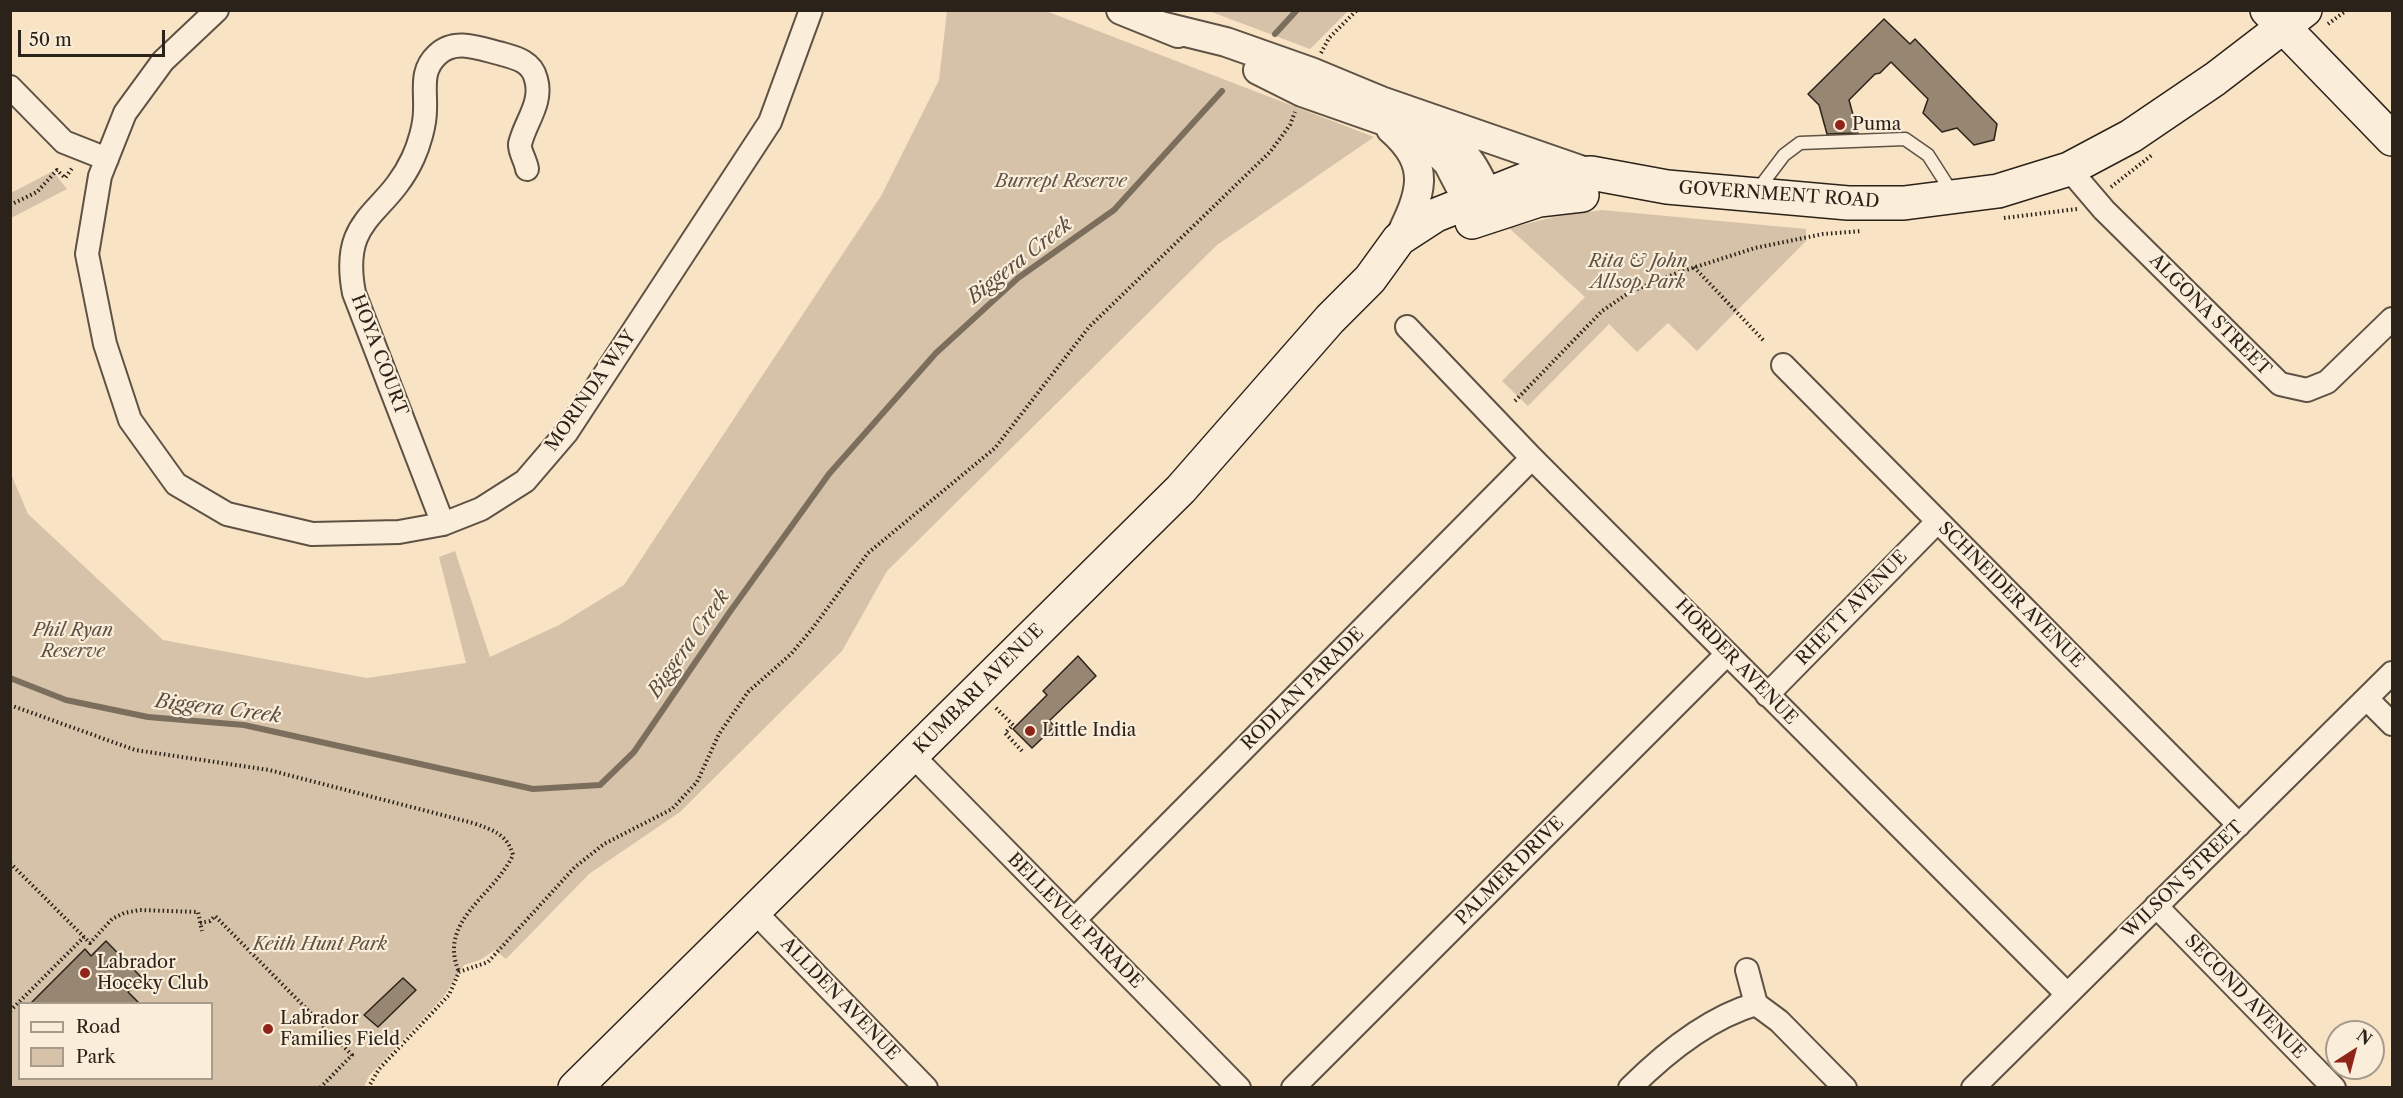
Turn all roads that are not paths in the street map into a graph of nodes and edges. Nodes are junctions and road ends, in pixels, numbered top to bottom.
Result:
1 (217, 10) edge
2 (811, 10) edge
3 (1121, 10) edge
4 (1164, 18) edge
5 (2294, 20) edge
6 (10, 87) edge
7 (1376, 109) junction
8 (2392, 139) edge
9 (107, 159) junction
10 (2069, 169) junction
11 (527, 170) dead end
12 (1591, 173) junction
13 (1667, 187) junction
14 (1753, 195) junction
15 (1956, 198) junction
16 (1482, 207) junction
17 (1399, 239) junction
18 (1370, 279) junction
19 (2392, 319) edge
20 (1407, 327) dead end
21 (1783, 365) dead end
22 (1532, 458) junction
23 (1937, 522) junction
24 (443, 524) junction
25 (1727, 654) junction
26 (2392, 674) edge
27 (1767, 695) junction
28 (2367, 699) junction
29 (2392, 724) edge
30 (912, 755) junction
31 (2240, 825) junction
32 (2156, 906) junction
33 (754, 911) junction
34 (1074, 921) junction
35 (1747, 970) dead end
36 (2067, 994) junction
37 (1756, 1004) junction
38 (575, 1088) edge
39 (926, 1088) edge
40 (1239, 1088) edge
41 (1293, 1088) edge
42 (1630, 1088) edge
43 (1845, 1088) edge
44 (1973, 1088) edge
45 (2334, 1088) edge

1 - 9 street, MORINDA WAY
2 - 24 street, MORINDA WAY
3 - 4 street, GOVERNMENT ROAD
4 - 7 street, GOVERNMENT ROAD
5 - 8 main road
5 - 10 main road, GOVERNMENT ROAD
6 - 9 street
7 - 12 street, GOVERNMENT ROAD
7 - 16 street, GOVERNMENT ROAD
7 - 17 street, GOVERNMENT ROAD
9 - 24 street, MORINDA WAY
10 - 15 main road, GOVERNMENT ROAD
10 - 19 street, ALGONA STREET
11 - 24 street, HOYA COURT
12 - 13 main road, GOVERNMENT ROAD
12 - 16 main road, GOVERNMENT ROAD
13 - 14 main road, GOVERNMENT ROAD
13 - 16 main road, GOVERNMENT ROAD
14 - 15 main road, GOVERNMENT ROAD
14 - 15 lane
16 - 17 main road, KUMBARI AVENUE
16 - 18 main road, KUMBARI AVENUE
17 - 18 main road, KUMBARI AVENUE
18 - 30 main road, KUMBARI AVENUE
20 - 22 street, HORDER AVENUE
21 - 23 street, SCHNEIDER AVENUE
22 - 25 street, HORDER AVENUE
22 - 34 street, RODLAN PARADE
23 - 27 street, RHETT AVENUE
23 - 31 street, SCHNEIDER AVENUE
25 - 27 street, HORDER AVENUE
25 - 41 street, PALMER DRIVE
26 - 28 street, WILSON STREET
27 - 36 street, HORDER AVENUE
28 - 29 street
28 - 31 street, WILSON STREET
30 - 33 main road, KUMBARI AVENUE
30 - 34 street, BELLEVUE PARADE
31 - 32 street, WILSON STREET
32 - 36 street, WILSON STREET
32 - 45 street, SECOND AVENUE
33 - 38 main road, KUMBARI AVENUE
33 - 39 street, ALLDEN AVENUE
34 - 40 street, BELLEVUE PARADE
35 - 37 street
36 - 44 street, WILSON STREET
37 - 42 street
37 - 43 street

